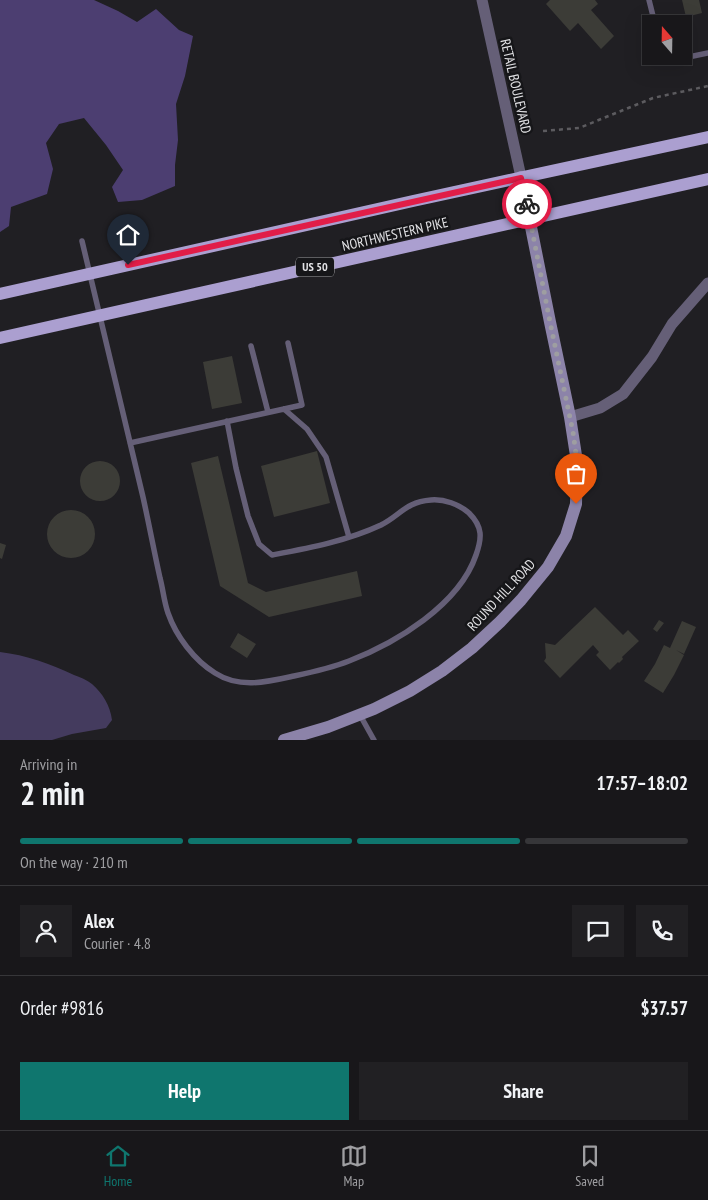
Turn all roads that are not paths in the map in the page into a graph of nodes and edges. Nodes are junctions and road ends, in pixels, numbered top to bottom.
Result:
1 (482, 0) edge
2 (649, 0) edge
3 (653, 15) edge
4 (708, 53) edge
5 (692, 56) edge
6 (708, 138) edge
7 (521, 178) junction
8 (708, 179) edge
9 (530, 219) junction
10 (82, 241) dead end
11 (90, 273) junction
12 (708, 283) edge
13 (0, 294) edge
14 (100, 316) junction
15 (0, 338) edge
16 (288, 343) dead end
17 (251, 346) dead end
18 (284, 409) junction
19 (268, 412) junction
20 (570, 417) junction
21 (227, 421) junction
22 (130, 443) junction
23 (349, 537) junction
24 (360, 715) junction
25 (284, 740) edge
26 (374, 740) edge

1 - 7 street, RETAIL BOULEVARD
2 - 3 lane
4 - 5 lane
6 - 7 main road, NORTHWESTERN PIKE
7 - 9 street, ROUND HILL ROAD
7 - 11 main road, NORTHWESTERN PIKE
8 - 9 main road, NORTHWESTERN PIKE / US 50
9 - 14 main road, NORTHWESTERN PIKE / US 50
9 - 20 street, ROUND HILL ROAD
10 - 11 lane
11 - 13 main road, NORTHWESTERN PIKE
11 - 14 lane
12 - 20 street
14 - 15 main road, NORTHWESTERN PIKE / US 50
14 - 22 lane
16 - 18 lane
17 - 19 lane
18 - 19 lane
18 - 23 lane
19 - 21 lane
20 - 24 street, ROUND HILL ROAD
21 - 22 lane
21 - 23 lane
22 - 23 lane
24 - 25 street, ROUND HILL ROAD
24 - 26 lane

